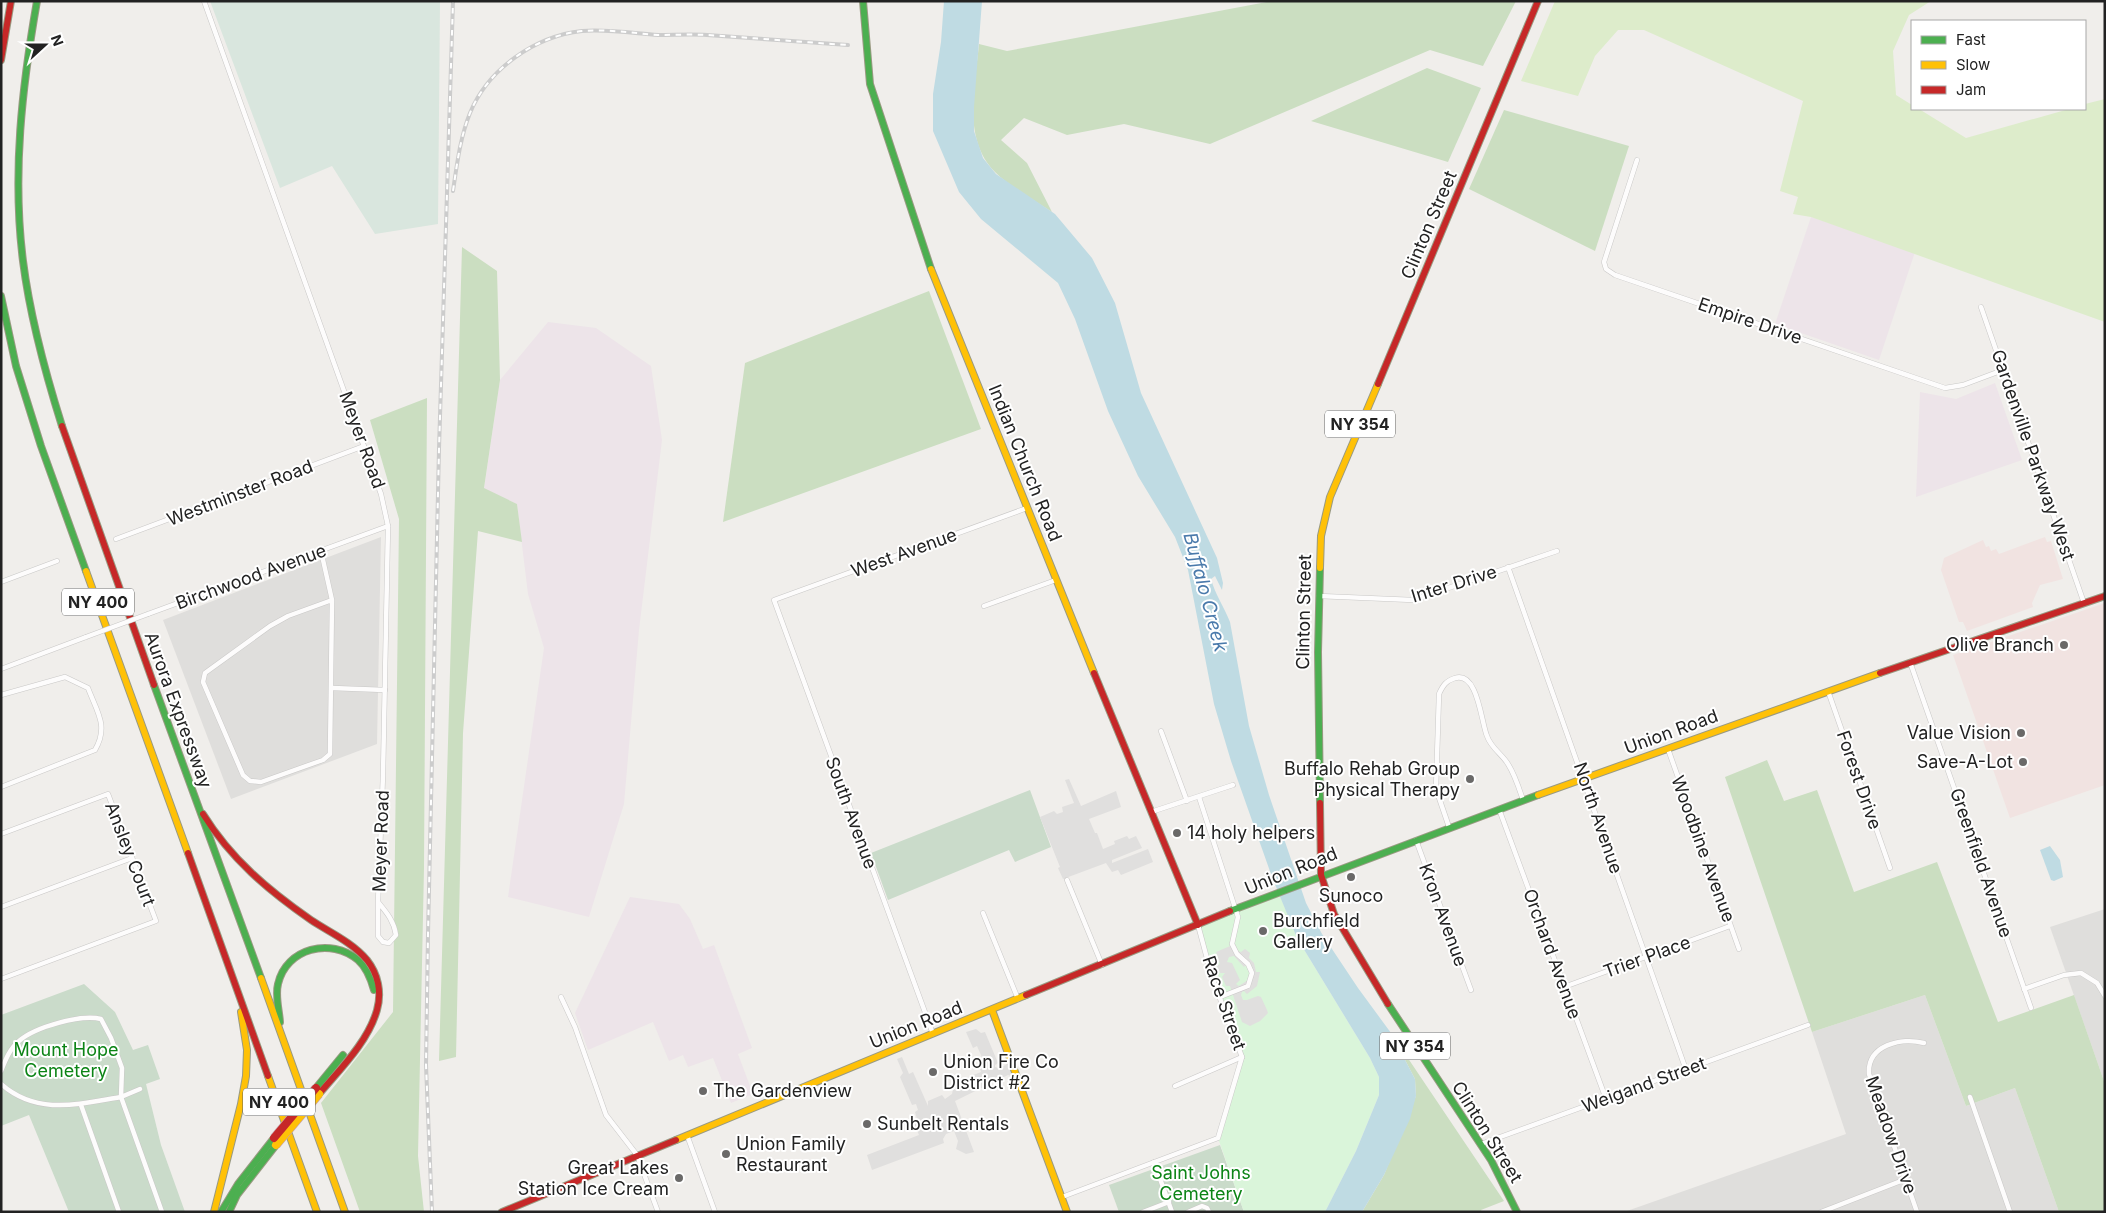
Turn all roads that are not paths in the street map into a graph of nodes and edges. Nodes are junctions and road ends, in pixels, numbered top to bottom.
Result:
1 (11, 1) edge
2 (37, 1) edge
3 (204, 1) edge
4 (863, 1) edge
5 (1538, 1) edge
6 (1, 60) edge
7 (1637, 160) dead end
8 (1, 296) edge
9 (1981, 307) dead end
10 (2004, 370) junction
11 (364, 446) junction
12 (1027, 508) junction
13 (388, 526) junction
14 (116, 539) dead end
15 (320, 551) junction
16 (1557, 551) dead end
17 (58, 561) dead end
18 (1508, 567) junction
19 (1056, 580) junction
20 (1, 582) edge
21 (1319, 596) junction
22 (2105, 596) edge
23 (781, 597) joint
24 (332, 600) junction
25 (2084, 603) junction
26 (984, 606) dead end
27 (1910, 662) junction
28 (1, 668) edge
29 (332, 688) junction
30 (385, 690) junction
31 (1828, 692) junction
32 (1, 695) edge
33 (1161, 731) dead end
34 (1668, 749) junction
35 (1584, 779) junction
36 (1233, 785) dead end
37 (1, 787) edge
38 (191, 792) junction
39 (1199, 797) junction
40 (1523, 800) junction
41 (1187, 801) junction
42 (1499, 809) junction
43 (1151, 812) junction
44 (1450, 827) junction
45 (1, 834) edge
46 (1416, 840) junction
47 (132, 858) junction
48 (1890, 868) dead end
49 (1321, 875) junction
50 (1067, 880) dead end
51 (378, 902) junction
52 (1, 907) edge
53 (1235, 910) junction
54 (983, 913) dead end
55 (1198, 925) junction
56 (1730, 926) junction
57 (1739, 949) dead end
58 (1646, 957) junction
59 (1102, 965) junction
60 (1, 979) edge
61 (1564, 987) junction
62 (2024, 989) junction
63 (1471, 990) dead end
64 (238, 992) junction
65 (2105, 996) edge
66 (561, 997) dead end
67 (1220, 997) junction
68 (1018, 999) junction
69 (2031, 1008) dead end
70 (992, 1010) junction
71 (1808, 1025) dead end
72 (282, 1034) junction
73 (932, 1034) junction
74 (1924, 1043) dead end
75 (1242, 1057) junction
76 (1686, 1070) junction
77 (1, 1071) edge
78 (1, 1084) edge
79 (1175, 1086) dead end
80 (140, 1089) dead end
81 (318, 1091) junction
82 (1970, 1096) dead end
83 (121, 1097) junction
84 (1606, 1098) junction
85 (81, 1105) junction
86 (687, 1135) junction
87 (275, 1142) junction
88 (1481, 1144) junction
89 (637, 1155) junction
90 (1154, 1162) junction
91 (1906, 1179) junction
92 (1062, 1197) junction
93 (1169, 1202) junction
94 (120, 1212) edge
95 (162, 1212) edge
96 (214, 1212) edge
97 (221, 1212) edge
98 (229, 1212) edge
99 (317, 1212) edge
100 (345, 1212) edge
101 (502, 1212) edge
102 (658, 1212) edge
103 (716, 1212) edge
104 (1067, 1212) edge
105 (1142, 1212) edge
106 (1172, 1212) edge
107 (1188, 1212) edge
108 (1209, 1212) edge
109 (1518, 1212) edge
110 (1821, 1212) edge
111 (1917, 1212) edge
112 (2010, 1212) edge

1 - 6 main road
2 - 38 main road, Aurora Expressway / NY 400
3 - 11 street, Meyer Road
4 - 12 main road, Indian Church Road
5 - 21 main road, Clinton Street / NY 354
7 - 10 street, Empire Drive
8 - 64 main road, NY 400
9 - 10 street, Gardenville Parkway West
10 - 25 street, Gardenville Parkway West
11 - 13 street, Meyer Road
11 - 14 street, Westminster Road
12 - 19 main road, Indian Church Road
12 - 23 street, West Avenue
13 - 15 street, Birchwood Avenue
13 - 30 street, Meyer Road
15 - 24 street
15 - 28 street, Birchwood Avenue, bridge
16 - 18 street, Inter Drive
17 - 20 street
18 - 21 street, Inter Drive
18 - 35 street, North Avenue
19 - 26 street
19 - 43 main road, Indian Church Road
21 - 49 main road, Clinton Street / NY 354
22 - 25 main road, Union Road
23 - 73 street, South Avenue
24 - 29 street
24 - 29 street
25 - 27 main road, Union Road
27 - 31 main road, Union Road
27 - 62 street, Greenfield Avenue
29 - 30 street
30 - 51 street, Meyer Road
31 - 34 main road, Union Road
31 - 48 street, Forest Drive
32 - 37 street
33 - 41 street
34 - 35 main road, Union Road
34 - 56 street, Woodbine Avenue
35 - 40 main road, Union Road
35 - 58 street, North Avenue
36 - 39 street
38 - 72 main road, Aurora Expressway / NY 400
38 - 81 main road
39 - 41 street
39 - 53 street
40 - 42 main road, Union Road
40 - 44 street
41 - 43 street
42 - 44 main road, Union Road
42 - 61 street, Orchard Avenue
43 - 55 main road, Indian Church Road
44 - 46 main road, Union Road
45 - 47 street, Ansley Court
46 - 49 main road, Union Road
46 - 63 street, Kron Avenue
47 - 52 street
47 - 60 street, Ansley Court
49 - 53 main road, Union Road
49 - 88 main road, Clinton Street / NY 354
50 - 59 street
51 - 51 street, Meyer Road
53 - 55 main road, Union Road
53 - 67 street
54 - 68 street
55 - 59 main road, Union Road
55 - 67 street, Race Street
56 - 57 street, Woodbine Avenue
56 - 58 street, Trier Place
58 - 61 street, Trier Place
58 - 76 street, North Avenue
59 - 68 main road, Union Road
61 - 84 street, Orchard Avenue
62 - 65 street
62 - 69 street, Greenfield Avenue
64 - 96 main road
64 - 99 main road, NY 400
66 - 89 street
67 - 75 street, Race Street
68 - 70 main road, Union Road
70 - 73 main road, Union Road
70 - 92 main road
71 - 76 street, Weigand Street
72 - 81 main road
72 - 100 main road, Aurora Expressway / NY 400
73 - 86 main road, Union Road
74 - 91 street, Meadow Drive
75 - 79 street
75 - 90 street, Race Street
76 - 84 street, Weigand Street
77 - 83 street
78 - 85 street
80 - 83 street
81 - 87 main road, bridge
82 - 112 street
83 - 85 street
83 - 95 street
84 - 88 street, Weigand Street
85 - 94 street
86 - 89 main road, Union Road
86 - 103 street
87 - 97 main road
87 - 98 main road
88 - 109 main road, Clinton Street / NY 354
89 - 101 main road, Union Road
89 - 102 street
90 - 92 street
90 - 93 street
91 - 110 street
91 - 111 street, Meadow Drive
92 - 104 main road
93 - 105 street
93 - 106 street
107 - 108 street

